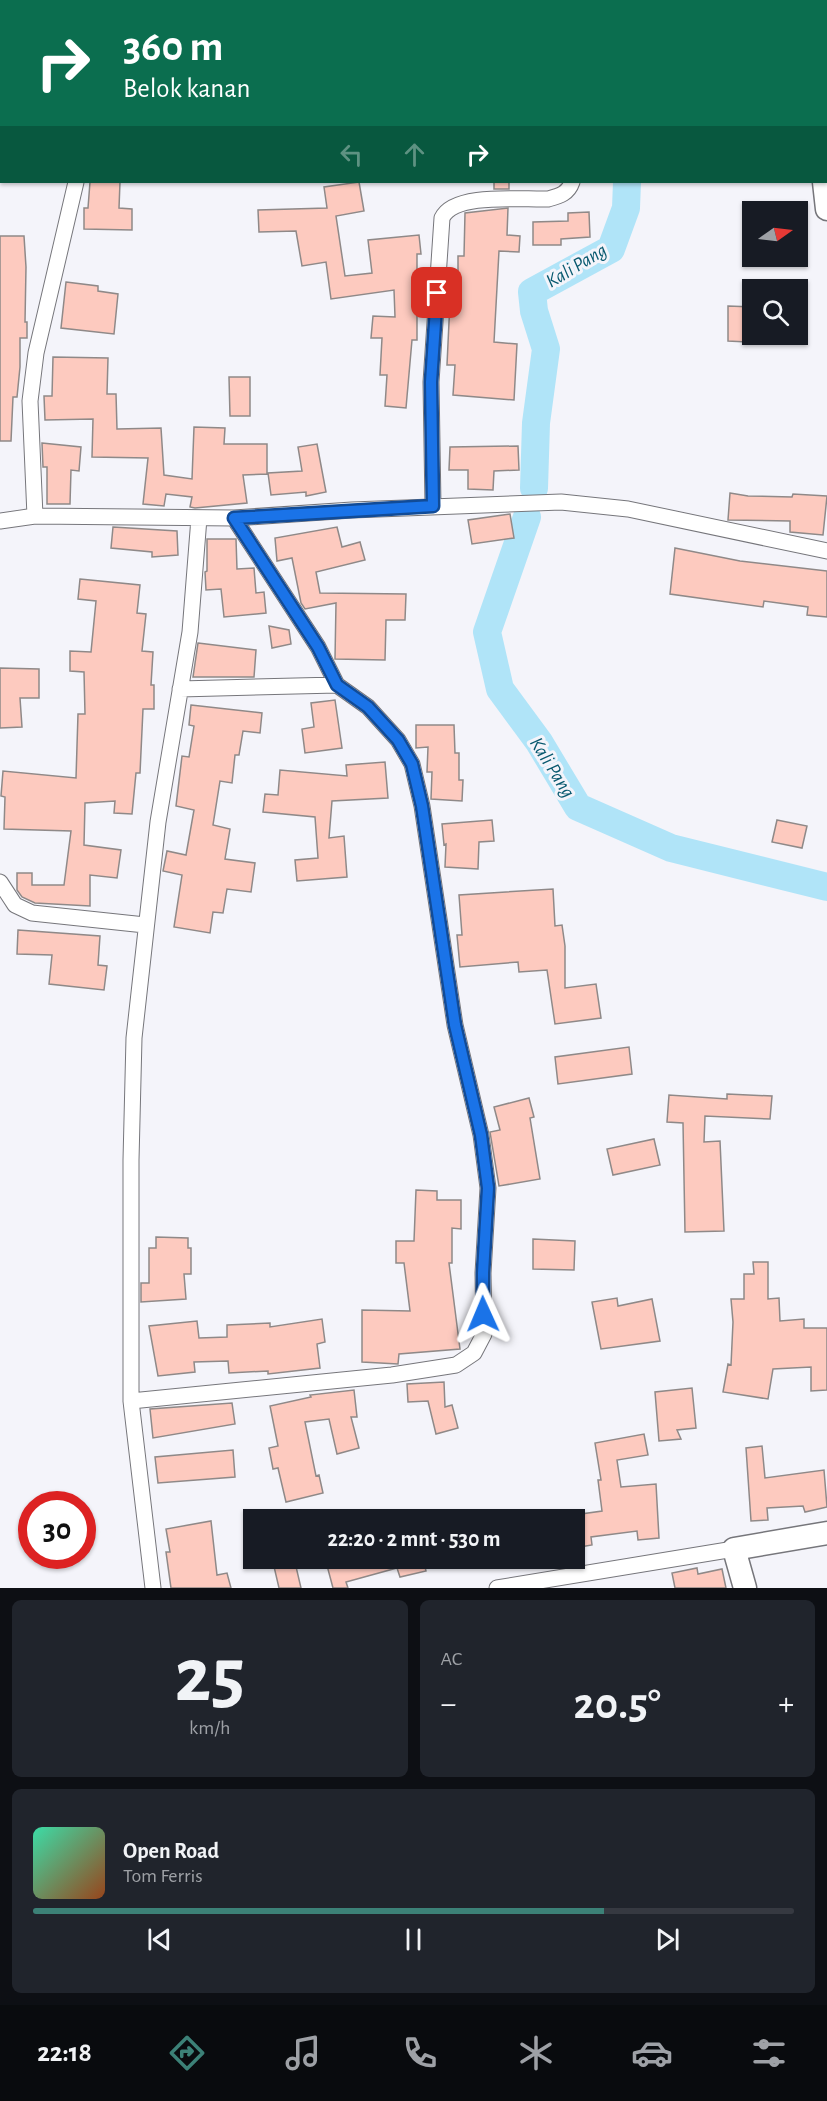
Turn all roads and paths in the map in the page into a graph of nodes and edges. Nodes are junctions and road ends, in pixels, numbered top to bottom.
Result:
1 (76, 183) edge
2 (571, 183) edge
3 (824, 183) edge
4 (827, 208) edge
5 (433, 506) junction
6 (35, 516) junction
7 (199, 518) junction
8 (234, 518) junction
9 (0, 521) edge
10 (827, 550) edge
11 (337, 685) junction
12 (180, 689) junction
13 (0, 882) edge
14 (145, 925) junction
15 (131, 1401) junction
16 (827, 1533) edge
17 (734, 1549) junction
18 (153, 1588) edge
19 (497, 1588) edge
20 (745, 1588) edge

1 - 6 street
2 - 5 street
3 - 4 street
5 - 8 street
5 - 10 street
6 - 7 street
6 - 9 street
7 - 8 street
7 - 12 street
8 - 11 street
11 - 12 street
11 - 15 street
12 - 14 street
13 - 14 street
14 - 15 street
15 - 18 street
16 - 17 street
17 - 19 street
17 - 20 street

